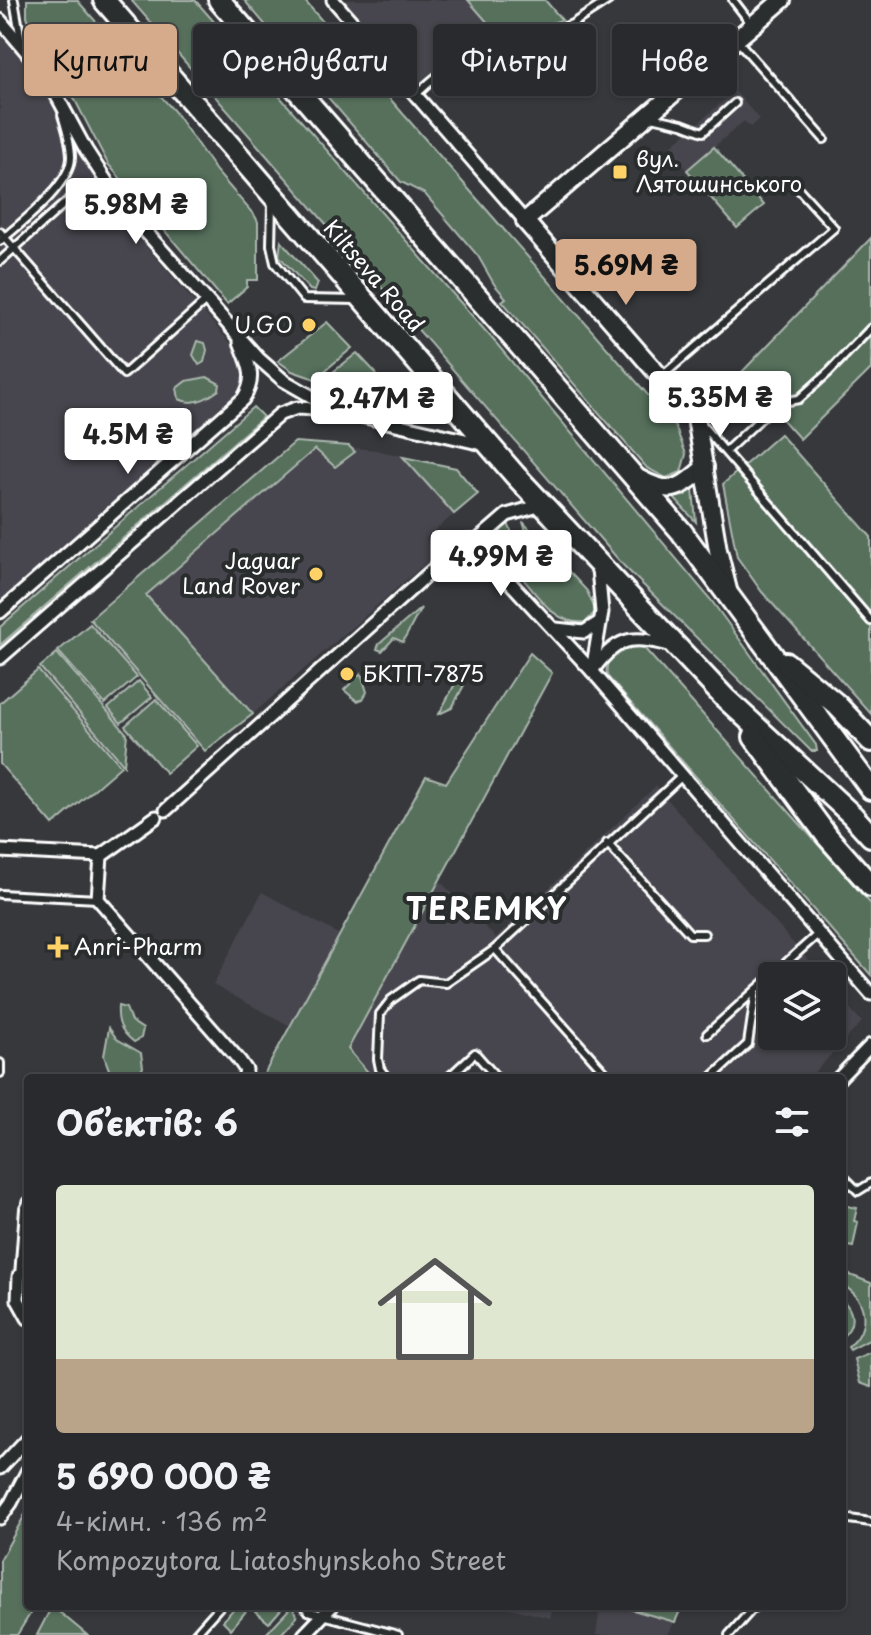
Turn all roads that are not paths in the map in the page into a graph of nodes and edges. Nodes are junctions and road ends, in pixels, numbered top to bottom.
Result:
1 (14, 0) edge
2 (104, 0) edge
3 (219, 0) edge
4 (333, 0) edge
5 (609, 0) edge
6 (733, 0) edge
7 (782, 0) edge
8 (0, 20) edge
9 (354, 24) edge
10 (753, 26) junction
11 (737, 40) joint
12 (22, 46) junction
13 (24, 48) edge
14 (417, 93) edge
15 (57, 96) joint
16 (416, 96) edge
17 (672, 96) edge
18 (735, 103) dead end
19 (648, 117) junction
20 (824, 139) dead end
21 (795, 185) dead end
22 (270, 193) junction
23 (121, 204) junction
24 (525, 221) junction
25 (2, 237) edge
26 (14, 248) junction
27 (0, 261) edge
28 (208, 300) junction
29 (362, 300) junction
30 (871, 328) edge
31 (237, 334) junction
32 (661, 377) junction
33 (335, 410) junction
34 (696, 418) junction
35 (489, 445) junction
36 (726, 451) junction
37 (705, 467) junction
38 (633, 476) junction
39 (542, 505) junction
40 (477, 541) junction
41 (598, 564) junction
42 (730, 596) junction
43 (0, 612) edge
44 (871, 621) edge
45 (600, 622) junction
46 (554, 629) junction
47 (763, 644) junction
48 (676, 647) junction
49 (0, 658) edge
50 (592, 671) junction
51 (725, 698) junction
52 (871, 741) edge
53 (682, 776) junction
54 (871, 789) edge
55 (871, 836) edge
56 (607, 843) junction
57 (0, 851) edge
58 (101, 856) junction
59 (871, 886) edge
60 (0, 894) edge
61 (98, 899) junction
62 (704, 934) dead end
63 (818, 934) junction
64 (495, 949) junction
65 (756, 989) junction
66 (871, 994) edge
67 (707, 1034) dead end
68 (871, 1045) edge
69 (0, 1063) edge
70 (0, 1073) edge
71 (245, 1074) edge
72 (384, 1074) edge
73 (452, 1074) edge
74 (493, 1074) edge
75 (606, 1074) edge
76 (715, 1074) edge
77 (843, 1074) edge
78 (846, 1179) edge
79 (871, 1183) edge
80 (24, 1209) edge
81 (24, 1273) edge
82 (24, 1311) edge
83 (24, 1442) edge
84 (0, 1468) edge
85 (24, 1478) edge
86 (0, 1518) edge
87 (846, 1519) edge
88 (871, 1522) edge
89 (216, 1610) edge
90 (307, 1610) edge
91 (328, 1610) edge
92 (751, 1610) edge
93 (322, 1616) junction
94 (194, 1635) edge
95 (304, 1635) edge
96 (398, 1635) edge
97 (729, 1635) edge

1 - 12 lane
2 - 22 highway, Kiltseva Road
3 - 38 highway
4 - 9 street
5 - 14 lane
6 - 10 lane
7 - 10 street
8 - 12 street
10 - 11 street
11 - 20 lane
12 - 13 street
15 - 23 street
15 - 25 lane
16 - 24 street
17 - 19 street
18 - 19 lane
19 - 24 street
21 - 32 lane
22 - 29 highway, Kiltseva Road
22 - 29 lane
23 - 26 lane
23 - 28 street
24 - 32 street
25 - 26 lane
26 - 27 lane
26 - 28 lane
28 - 31 street
29 - 35 highway, Kiltseva Road
30 - 36 lane
31 - 33 street
31 - 43 street
32 - 34 street
33 - 35 street
33 - 49 street
34 - 36 lane
34 - 37 street
35 - 39 highway, Kiltseva Road
36 - 44 lane
37 - 38 street
37 - 42 street
38 - 42 highway
39 - 40 street
39 - 41 highway, Kiltseva Road
40 - 46 street
40 - 58 street
41 - 45 street
41 - 48 highway, Kiltseva Road
42 - 47 highway
45 - 46 street
45 - 50 street
46 - 50 street
47 - 52 highway
47 - 54 highway
48 - 50 street
48 - 51 highway, Kiltseva Road
50 - 53 street
51 - 55 highway, Kiltseva Road
51 - 59 highway
53 - 56 lane
53 - 63 street
56 - 62 lane
56 - 64 lane
57 - 58 street
58 - 61 street
60 - 61 lane
61 - 71 street
63 - 65 lane
63 - 66 street
64 - 72 lane
64 - 75 lane
65 - 67 lane
65 - 76 lane
68 - 77 street
69 - 70 lane
73 - 74 lane
78 - 79 lane
80 - 81 lane
81 - 82 street
83 - 84 street
85 - 86 street
87 - 88 lane
89 - 94 lane
90 - 93 lane
91 - 93 street
92 - 97 lane
93 - 95 street
93 - 96 lane

